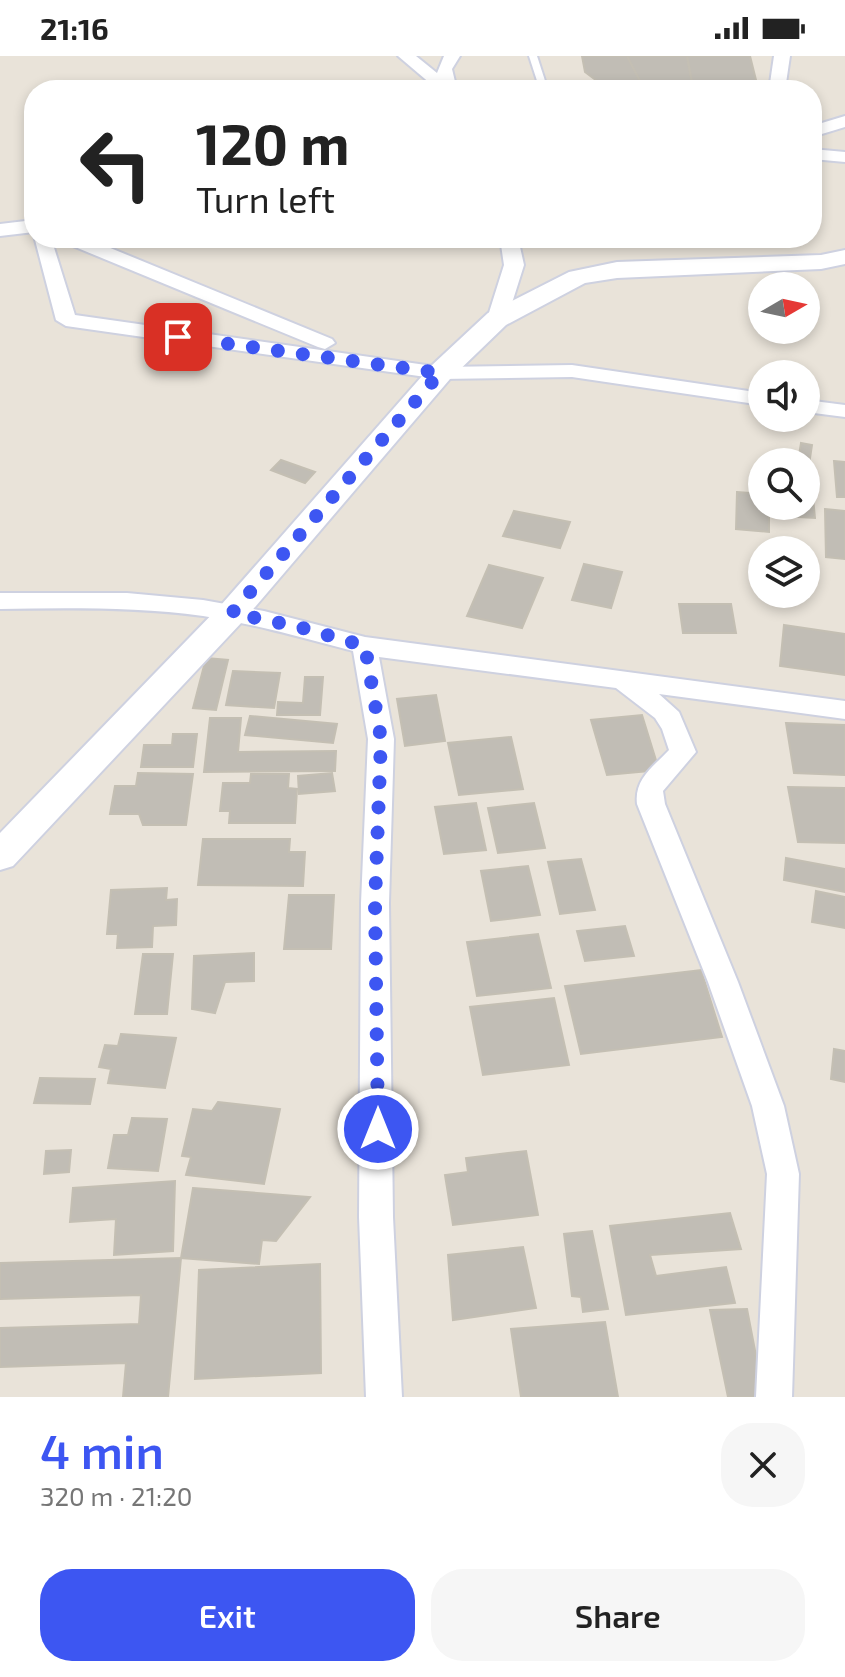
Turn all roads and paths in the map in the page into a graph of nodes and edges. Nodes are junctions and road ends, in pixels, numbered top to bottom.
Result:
1 (406, 56) edge
2 (452, 56) edge
3 (533, 56) edge
4 (782, 56) edge
5 (436, 80) edge
6 (447, 80) edge
7 (541, 80) edge
8 (778, 80) edge
9 (845, 121) edge
10 (822, 129) edge
11 (822, 155) edge
12 (845, 157) edge
13 (24, 227) edge
14 (0, 230) edge
15 (45, 248) edge
16 (94, 248) edge
17 (511, 248) edge
18 (845, 257) edge
19 (497, 319) junction
20 (325, 343) dead end
21 (440, 373) junction
22 (748, 397) edge
23 (820, 408) edge
24 (845, 411) edge
25 (0, 601) edge
26 (232, 613) junction
27 (365, 646) junction
28 (620, 682) junction
29 (845, 710) edge
30 (0, 856) edge
31 (384, 1397) edge
32 (774, 1397) edge

1 - 5 street
2 - 6 street
3 - 7 lane
4 - 8 street
9 - 10 street
11 - 12 street
13 - 14 street
15 - 21 street
16 - 20 street
17 - 19 street
18 - 19 street
19 - 21 street
21 - 22 street
21 - 26 street
23 - 24 street
25 - 26 street
26 - 27 street
26 - 30 street
27 - 28 street
27 - 31 street
28 - 29 street
28 - 32 street

